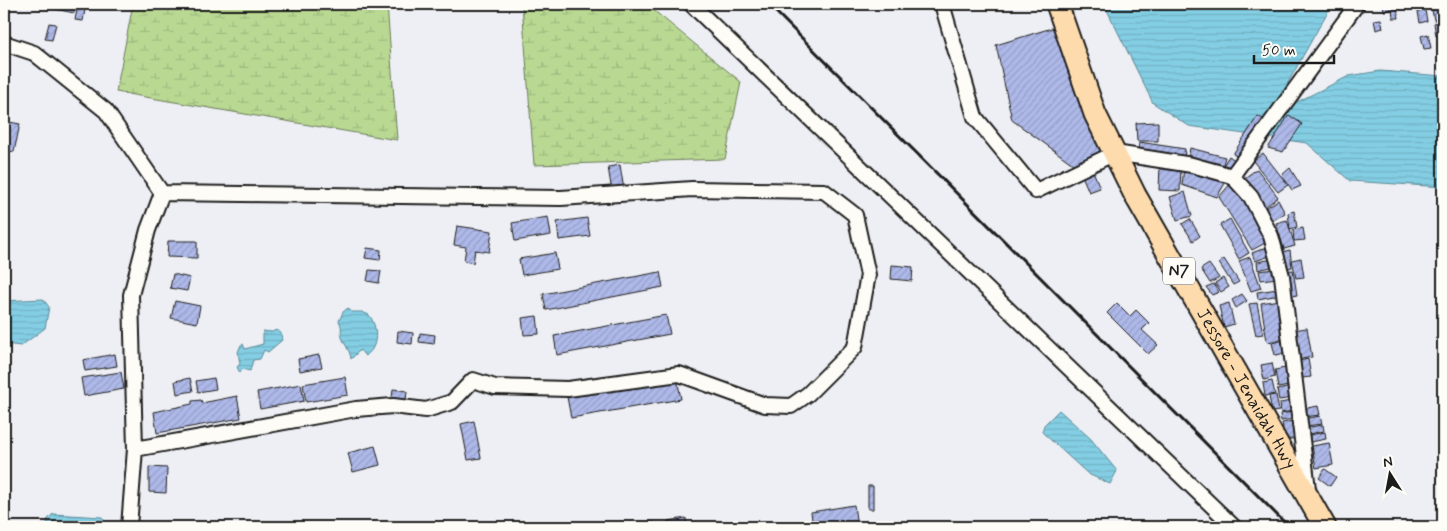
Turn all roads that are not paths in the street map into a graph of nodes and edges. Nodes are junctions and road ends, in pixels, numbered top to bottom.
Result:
1 (691, 4) edge
2 (942, 4) edge
3 (1057, 4) edge
4 (1357, 4) edge
5 (4, 43) edge
6 (1115, 154) junction
7 (1232, 176) junction
8 (162, 193) junction
9 (134, 449) junction
10 (1309, 503) junction
11 (129, 527) edge
12 (1234, 527) edge
13 (1325, 527) edge

1 - 12 street
2 - 6 street
3 - 6 highway, Jessore - Jenaidah Hwy / N7
4 - 7 street
5 - 8 street
6 - 7 street
6 - 10 highway, Jessore - Jenaidah Hwy / N7
7 - 10 street
8 - 9 street
8 - 9 street
9 - 11 street
10 - 13 highway, Jessore - Jenaidah Hwy / N7

